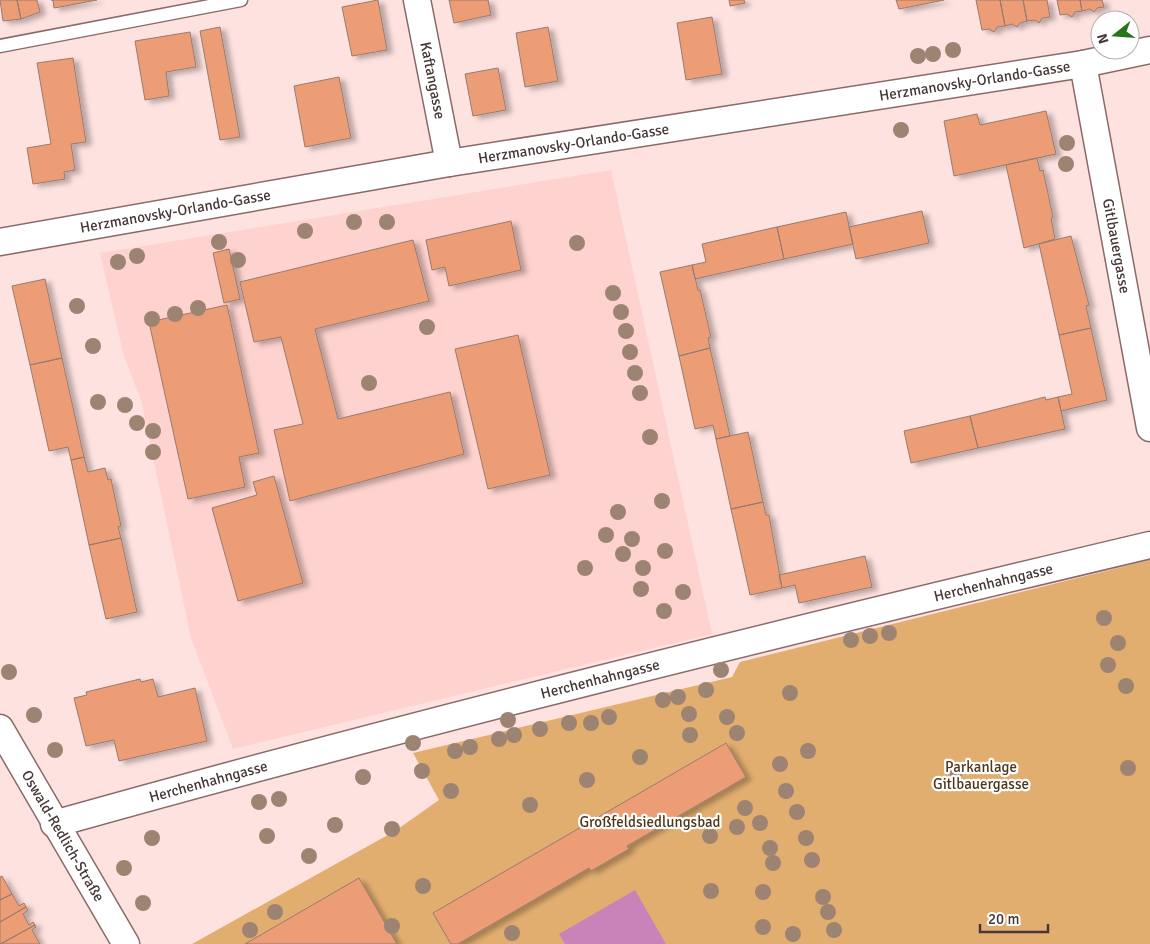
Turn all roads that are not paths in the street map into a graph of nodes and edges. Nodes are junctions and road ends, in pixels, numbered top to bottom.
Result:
1 (241, 0) edge
2 (417, 0) edge
3 (0, 46) edge
4 (1150, 50) edge
5 (1083, 64) junction
6 (449, 163) junction
7 (0, 242) edge
8 (1150, 428) edge
9 (1150, 545) edge
10 (0, 728) edge
11 (54, 824) junction
12 (126, 944) edge

1 - 3 lane
2 - 6 street, Kaftangasse
4 - 5 street, Herzmanovsky-Orlando-Gasse
5 - 6 street, Herzmanovsky-Orlando-Gasse
5 - 8 street, Gitlbauergasse
6 - 7 street, Herzmanovsky-Orlando-Gasse
9 - 11 street, Herchenhahngasse
10 - 11 street, Oswald-Redlich-Straße
11 - 12 street, Oswald-Redlich-Straße

